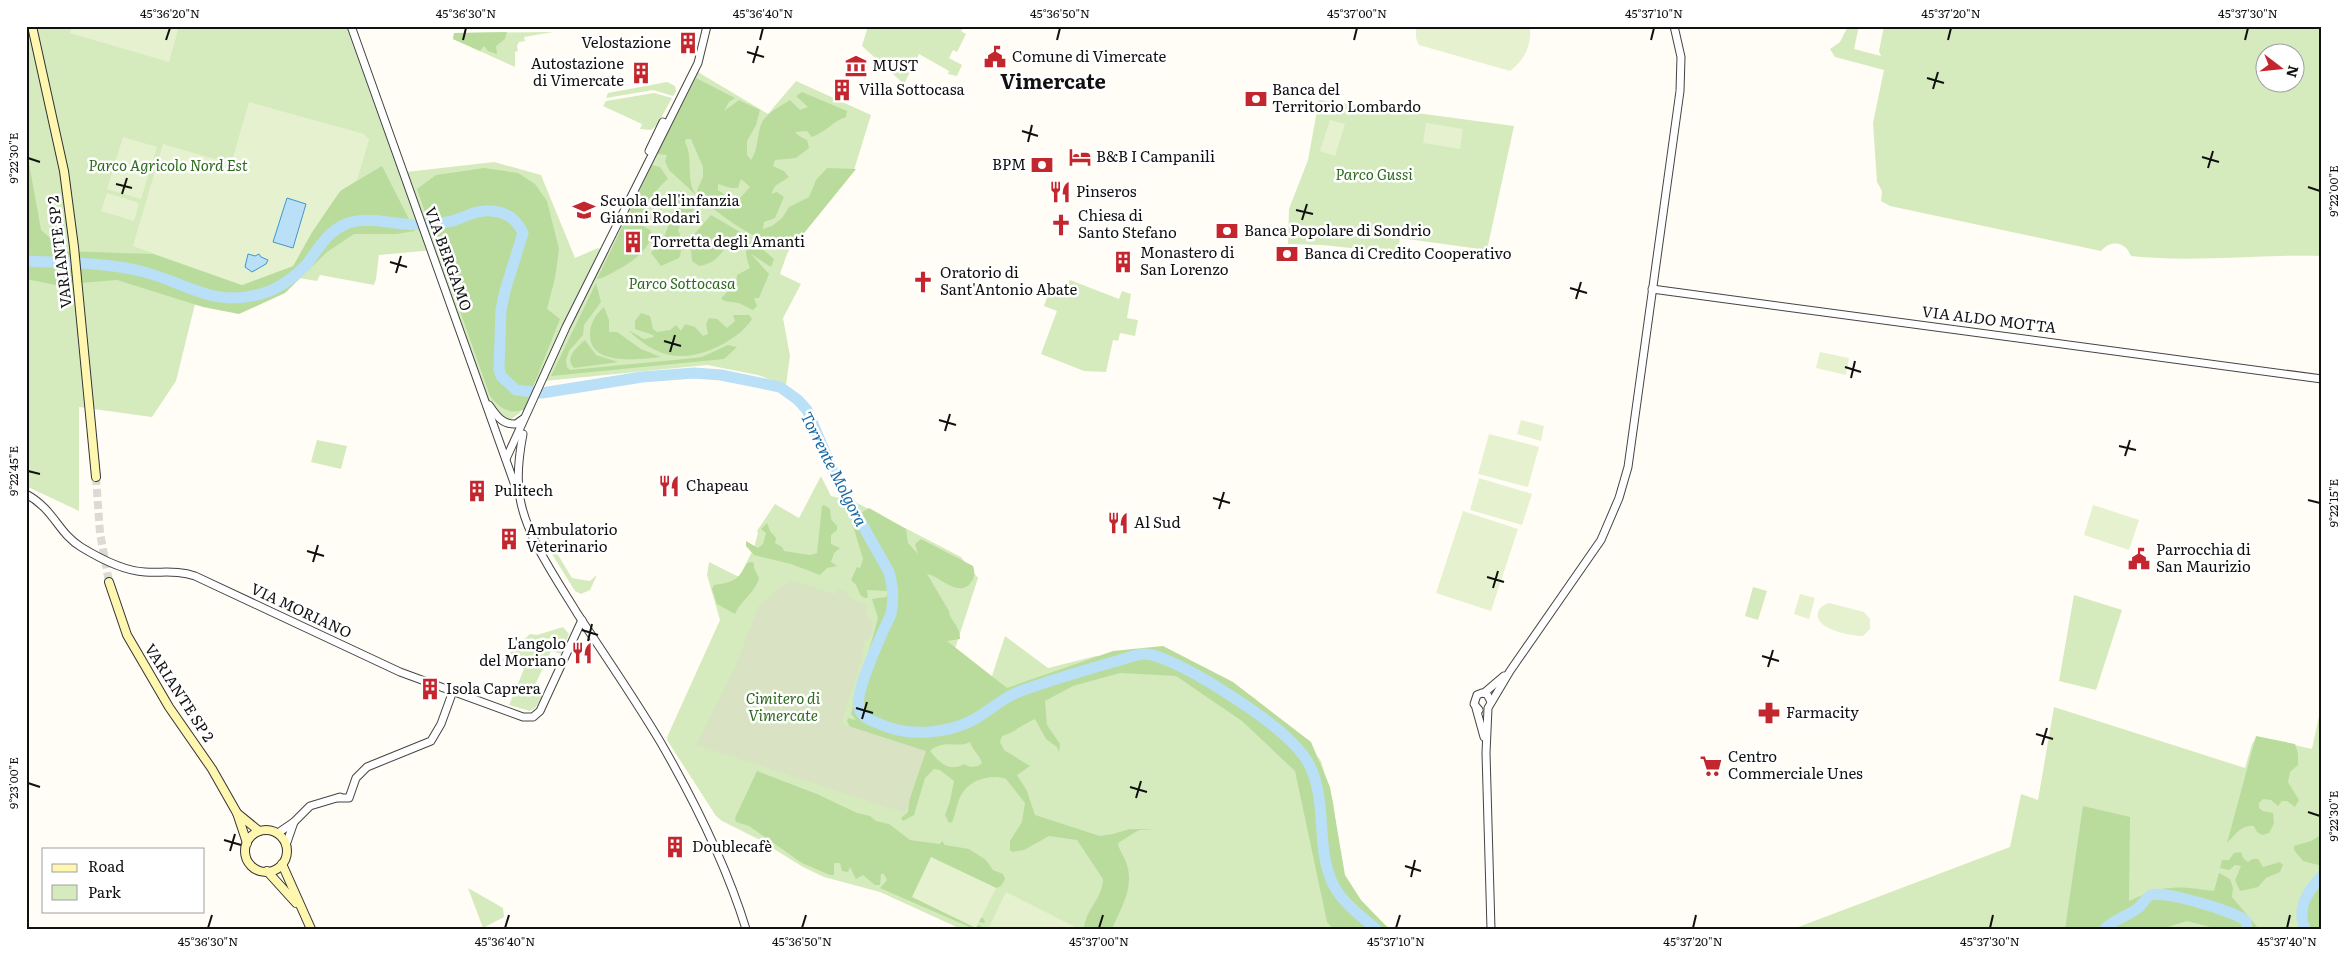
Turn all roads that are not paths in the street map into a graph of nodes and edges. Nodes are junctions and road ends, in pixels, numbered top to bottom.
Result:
1 (32, 26) edge
2 (351, 26) edge
3 (702, 26) edge
4 (707, 26) edge
5 (1674, 26) edge
6 (635, 186) junction
7 (1652, 289) junction
8 (2322, 379) edge
9 (535, 397) junction
10 (484, 399) junction
11 (525, 417) junction
12 (523, 434) junction
13 (506, 459) junction
14 (509, 468) junction
15 (96, 477) tunnel mouth
16 (26, 494) edge
17 (520, 500) junction
18 (109, 582) tunnel mouth
19 (582, 620) junction
20 (1510, 671) junction
21 (451, 690) junction
22 (1484, 693) junction
23 (1489, 705) junction
24 (1476, 708) junction
25 (1486, 753) junction
26 (237, 813) junction
27 (294, 822) junction
28 (259, 831) junction
29 (278, 833) junction
30 (247, 843) junction
31 (286, 844) junction
32 (282, 864) junction
33 (267, 872) junction
34 (302, 910) junction
35 (310, 929) edge
36 (746, 929) edge
37 (1491, 929) edge

1 - 15 main road, VARIANTE SP 2
2 - 10 street, VIA BERGAMO
3 - 6 street
4 - 6 street
5 - 7 street
6 - 9 street
7 - 8 street, VIA ALDO MOTTA
7 - 20 street
9 - 11 street
9 - 12 street
10 - 11 street
10 - 13 street, VIA BERGAMO
11 - 13 street
12 - 14 street
12 - 17 street
13 - 14 street, VIA BERGAMO
14 - 17 street, VIA BERGAMO
16 - 21 street, VIA MORIANO
17 - 19 street, VIA BERGAMO
18 - 26 main road, VARIANTE SP 2
19 - 21 street, VIA MORIANO
19 - 36 street, VIA BERGAMO
20 - 22 street
20 - 23 street
21 - 27 street
22 - 23 street
22 - 24 street
23 - 24 street
23 - 25 street
24 - 25 street
25 - 37 street
26 - 28 main road, VARIANTE SP 2
26 - 30 main road, VARIANTE SP 2
27 - 29 street
27 - 31 street
28 - 29 main road
28 - 30 main road
29 - 31 main road
30 - 33 main road, VARIANTE SP 2
31 - 32 main road
32 - 33 main road
32 - 34 main road, VARIANTE SP 2
33 - 34 main road, VARIANTE SP 2
34 - 35 main road, VARIANTE SP 2

